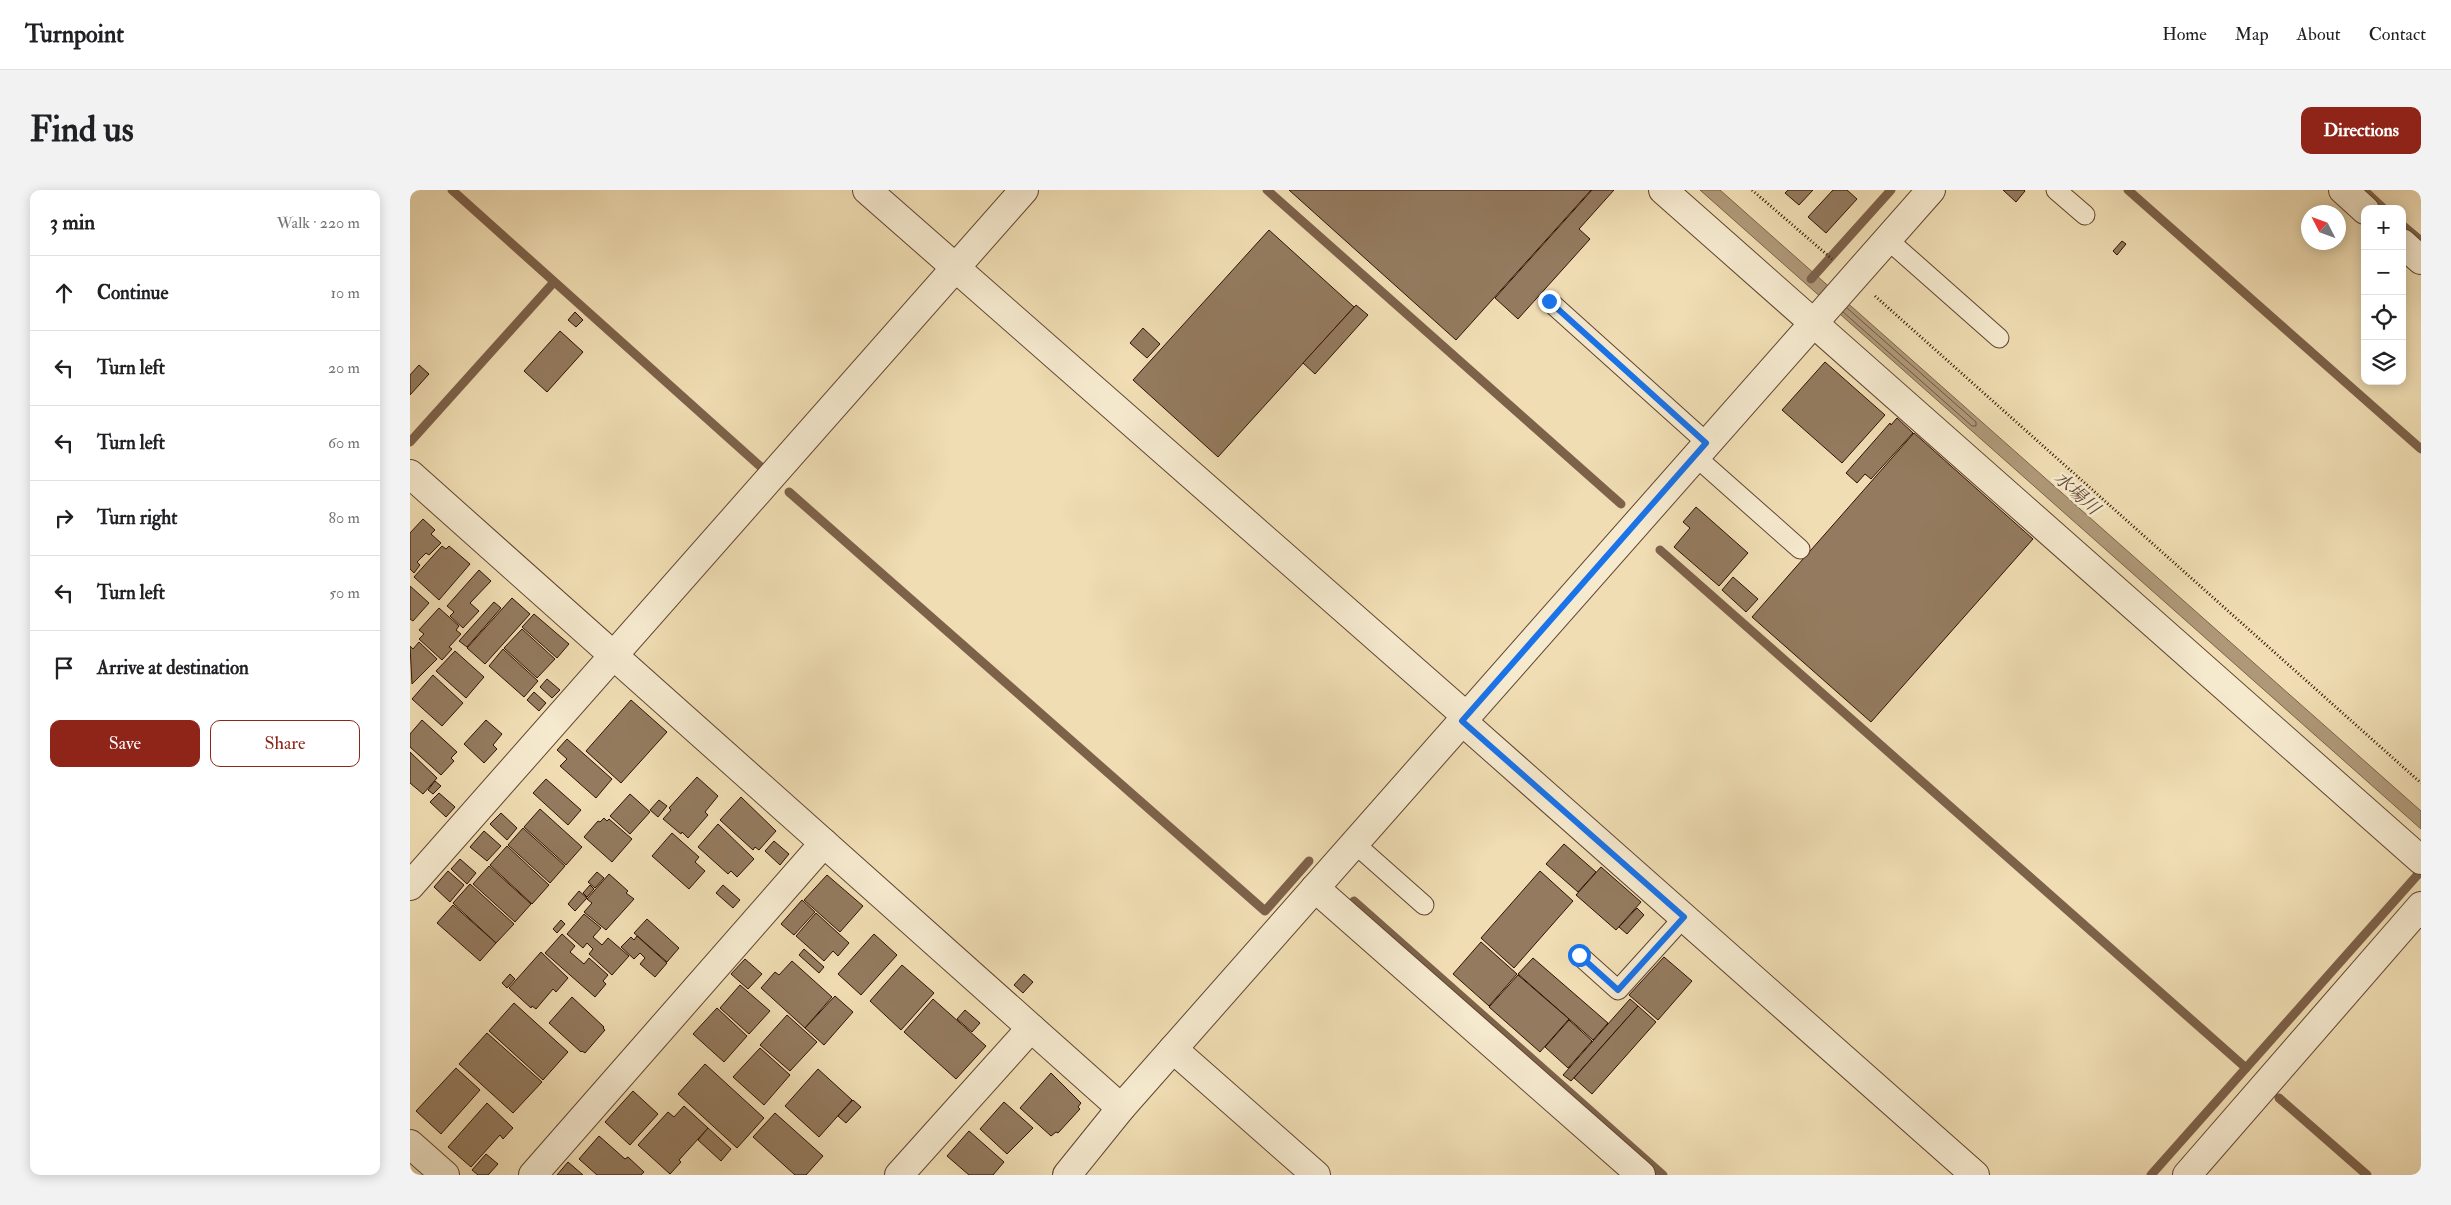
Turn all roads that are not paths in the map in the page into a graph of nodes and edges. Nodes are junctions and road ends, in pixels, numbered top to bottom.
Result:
1 (867, 190) edge
2 (1024, 190) edge
3 (1663, 190) edge
4 (1930, 190) edge
5 (2056, 190) edge
6 (2343, 190) edge
7 (2361, 206) edge
8 (2085, 215) dead end
9 (1887, 239) junction
10 (2406, 247) edge
11 (2421, 260) edge
12 (955, 269) junction
13 (1549, 301) dead end
14 (1816, 318) junction
15 (1998, 338) dead end
16 (1701, 449) junction
17 (412, 479) edge
18 (1800, 548) dead end
19 (614, 656) junction
20 (1464, 718) junction
21 (824, 843) junction
22 (1354, 844) junction
23 (2421, 860) edge
24 (410, 886) edge
25 (1315, 888) junction
26 (1424, 905) dead end
27 (2421, 906) edge
28 (1684, 917) junction
29 (1579, 955) dead end
30 (1031, 1028) junction
31 (1173, 1050) junction
32 (1121, 1108) junction
33 (410, 1144) edge
34 (1635, 1173) edge
35 (444, 1175) edge
36 (533, 1175) edge
37 (898, 1175) edge
38 (1067, 1175) edge
39 (1316, 1175) edge
40 (1975, 1175) edge
41 (2187, 1175) edge

1 - 12 street
2 - 12 street
3 - 14 street
4 - 9 street
5 - 8 lane
6 - 7 street
9 - 14 street
9 - 15 lane
10 - 11 street
12 - 19 street
12 - 20 street
13 - 16 lane
14 - 16 street
14 - 23 street
16 - 18 lane
16 - 20 street
17 - 19 street
19 - 21 street
19 - 24 street
20 - 22 street
20 - 28 street
21 - 30 street
21 - 36 street
22 - 25 street
22 - 26 lane
25 - 31 street
25 - 34 street
27 - 41 street
28 - 29 lane
28 - 40 street
30 - 32 street
30 - 37 street
31 - 32 street
31 - 39 street
32 - 38 street
33 - 35 street

